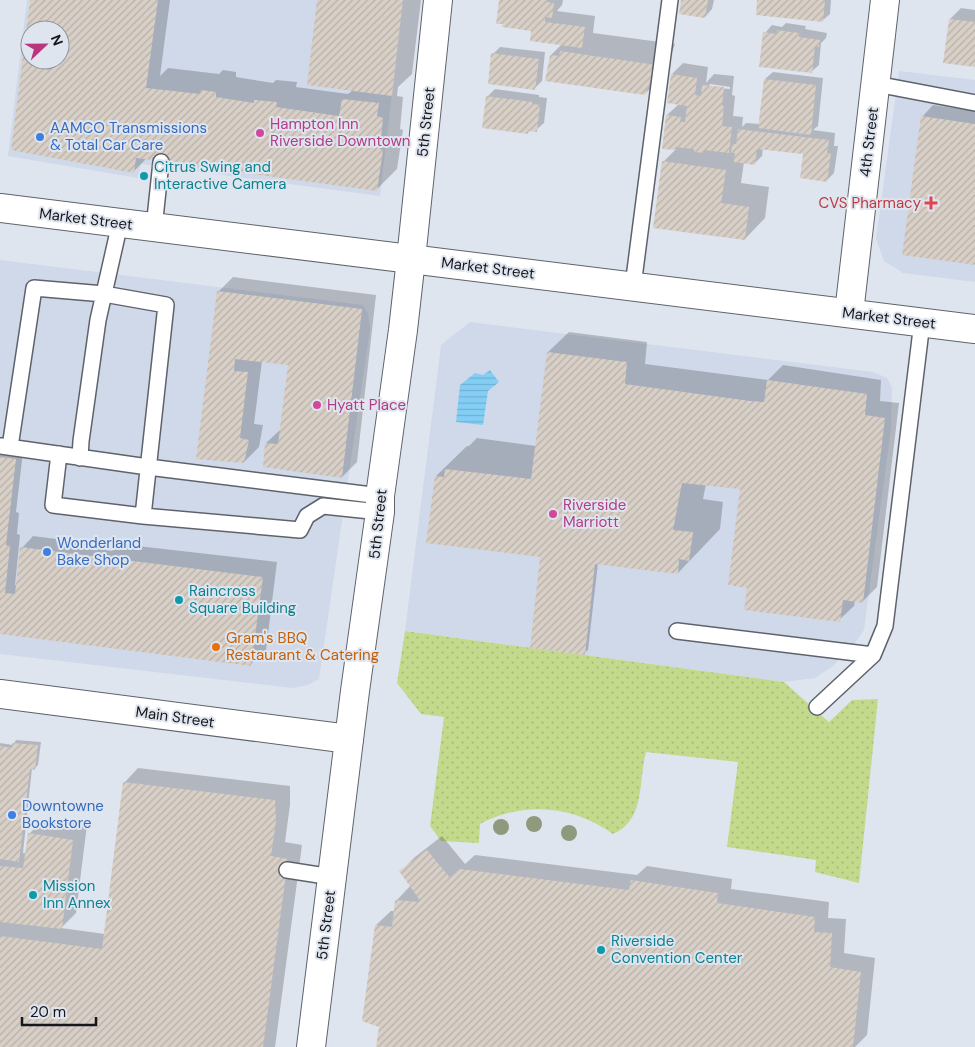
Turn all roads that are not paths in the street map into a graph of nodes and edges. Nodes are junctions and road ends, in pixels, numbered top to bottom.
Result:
1 (438, 0) edge
2 (670, 0) edge
3 (886, 0) edge
4 (876, 84) junction
5 (975, 102) edge
6 (161, 162) dead end
7 (0, 208) edge
8 (120, 223) junction
9 (154, 228) junction
10 (411, 259) junction
11 (633, 286) junction
12 (104, 294) junction
13 (849, 313) junction
14 (922, 322) junction
15 (975, 329) edge
16 (5, 446) edge
17 (59, 454) junction
18 (80, 458) junction
19 (148, 468) junction
20 (380, 504) junction
21 (143, 516) junction
22 (677, 631) dead end
23 (873, 655) junction
24 (0, 694) edge
25 (817, 707) dead end
26 (349, 739) junction
27 (287, 870) dead end
28 (332, 877) junction
29 (311, 1047) edge

1 - 10 street, 5th Street
2 - 11 lane
3 - 4 street, 4th Street
4 - 5 lane
4 - 13 street, 4th Street
6 - 9 lane
7 - 8 street, Market Street
8 - 9 street, Market Street
8 - 12 lane
9 - 10 street, Market Street
10 - 11 street, Market Street
10 - 20 street, 5th Street
11 - 13 street, Market Street
12 - 16 lane
12 - 18 lane
12 - 19 lane
13 - 14 street, Market Street
14 - 15 street, Market Street
14 - 23 lane
16 - 17 lane
17 - 18 lane
17 - 21 lane
18 - 19 lane
19 - 20 lane
19 - 21 lane
20 - 21 lane
20 - 26 street, 5th Street
22 - 23 lane
23 - 25 lane
24 - 26 street, Main Street
26 - 28 street, 5th Street
27 - 28 lane
28 - 29 street, 5th Street

